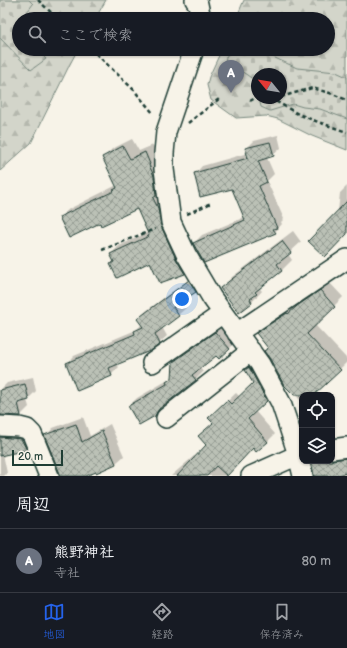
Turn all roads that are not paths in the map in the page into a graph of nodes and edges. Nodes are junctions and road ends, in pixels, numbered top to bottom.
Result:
1 (195, 0) edge
2 (200, 12) edge
3 (192, 56) edge
4 (347, 259) edge
5 (223, 313) junction
6 (237, 333) junction
7 (251, 351) junction
8 (152, 363) dead end
9 (166, 418) dead end
10 (0, 426) edge
11 (347, 447) edge
12 (335, 449) edge
13 (299, 451) edge
14 (299, 454) edge
15 (301, 464) edge
16 (44, 474) edge
17 (251, 476) edge
18 (303, 476) edge

1 - 2 street
3 - 5 street
4 - 6 street
5 - 6 street
5 - 8 street
6 - 7 street
7 - 9 street
7 - 13 street
10 - 16 street
11 - 12 street
14 - 17 street
15 - 18 street

